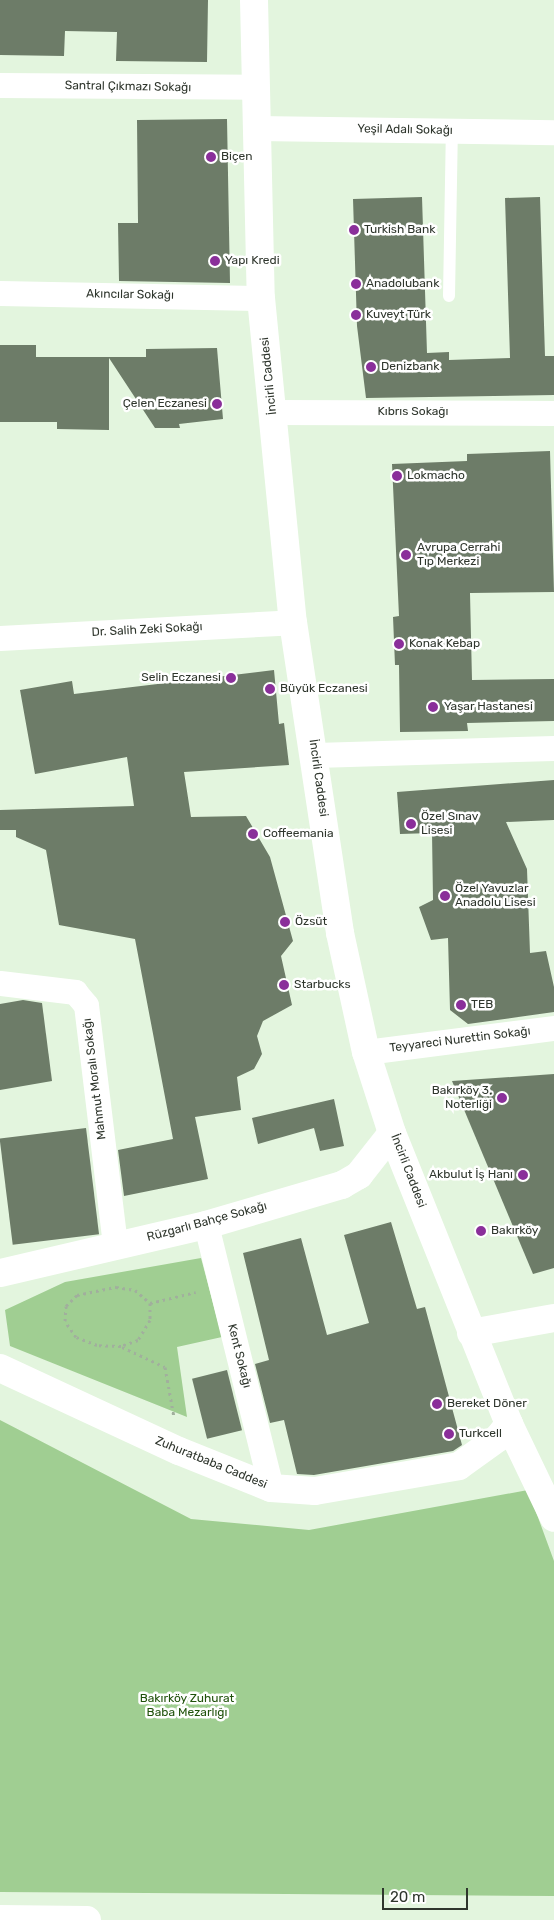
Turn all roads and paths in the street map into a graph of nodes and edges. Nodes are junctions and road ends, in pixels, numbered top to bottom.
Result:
1 (254, 0) edge
2 (0, 86) edge
3 (256, 87) junction
4 (256, 128) junction
5 (452, 131) junction
6 (554, 132) edge
7 (0, 293) edge
8 (449, 296) dead end
9 (261, 298) junction
10 (272, 412) junction
11 (554, 413) edge
12 (293, 622) junction
13 (0, 638) edge
14 (554, 748) edge
15 (315, 755) junction
16 (0, 983) edge
17 (554, 1028) edge
18 (366, 1052) junction
19 (392, 1133) junction
20 (206, 1225) junction
21 (115, 1245) junction
22 (0, 1273) edge
23 (222, 1286) junction
24 (150, 1303) junction
25 (554, 1318) edge
26 (471, 1333) junction
27 (121, 1346) junction
28 (0, 1368) edge
29 (509, 1424) junction
30 (180, 1451) junction
31 (271, 1488) junction
32 (554, 1518) edge
33 (0, 1919) edge
34 (87, 1920) edge

1 - 3 main road, İncirli Caddesi
2 - 3 street, Santral Çıkmazı Sokağı
3 - 4 main road, İncirli Caddesi
4 - 5 street, Yeşil Adalı Sokağı
4 - 9 main road, İncirli Caddesi
5 - 6 street, Yeşil Adalı Sokağı
5 - 8 lane
7 - 9 street, Akıncılar Sokağı
9 - 10 main road, İncirli Caddesi
10 - 11 street, Kıbrıs Sokağı
10 - 12 main road, İncirli Caddesi
12 - 13 street, Dr. Salih Zeki Sokağı
12 - 15 main road, İncirli Caddesi
14 - 15 street
15 - 18 main road, İncirli Caddesi
16 - 21 street, Mahmut Moralı Sokağı
17 - 18 street, Teyyareci Nurettin Sokağı
18 - 19 main road, İncirli Caddesi
19 - 20 main road, Rüzgarlı Bahçe Sokağı
19 - 26 main road, İncirli Caddesi
20 - 21 main road, Rüzgarlı Bahçe Sokağı
20 - 23 street, Kent Sokağı
21 - 22 main road, Rüzgarlı Bahçe Sokağı
23 - 24 path
23 - 31 street, Kent Sokağı
24 - 27 path
24 - 27 path
25 - 26 main road
26 - 29 main road, İncirli Caddesi
27 - 30 path
28 - 30 main road, Zuhuratbaba Caddesi
29 - 31 main road, Zuhuratbaba Caddesi
29 - 32 main road, İncirli Caddesi
30 - 31 main road, Zuhuratbaba Caddesi
33 - 34 main road

